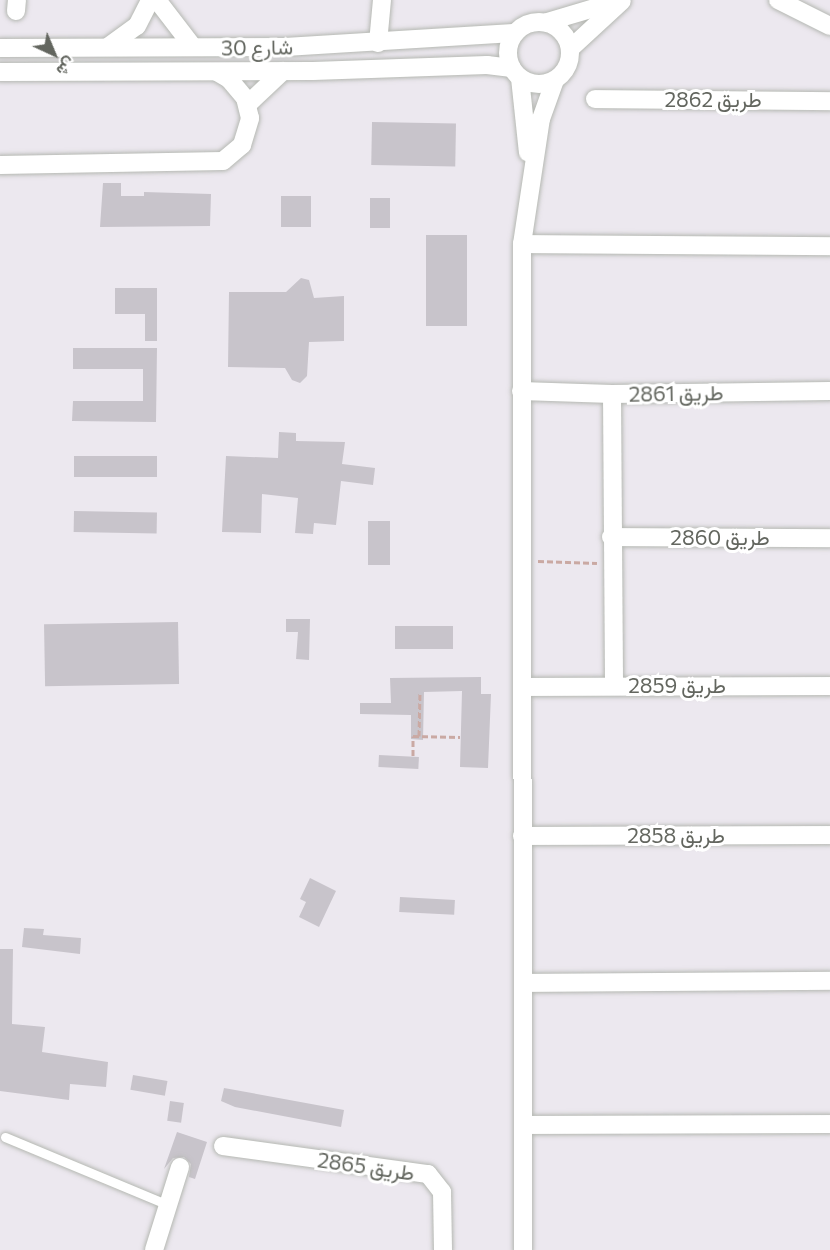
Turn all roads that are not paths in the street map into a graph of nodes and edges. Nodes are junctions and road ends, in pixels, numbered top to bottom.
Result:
1 (150, 0) edge
2 (157, 0) edge
3 (382, 0) edge
4 (622, 0) edge
5 (778, 0) edge
6 (548, 22) junction
7 (830, 26) edge
8 (514, 33) junction
9 (378, 43) junction
10 (109, 46) junction
11 (193, 47) junction
12 (0, 48) edge
13 (571, 48) junction
14 (0, 72) edge
15 (217, 72) junction
16 (283, 72) junction
17 (516, 73) junction
18 (555, 80) junction
19 (596, 99) dead end
20 (830, 101) edge
21 (248, 104) junction
22 (0, 165) edge
23 (530, 172) junction
24 (522, 244) junction
25 (830, 246) edge
26 (521, 391) junction
27 (830, 391) edge
28 (612, 394) junction
29 (610, 537) junction
30 (830, 537) edge
31 (614, 685) junction
32 (830, 686) edge
33 (524, 687) junction
34 (830, 835) edge
35 (522, 836) junction
36 (830, 981) edge
37 (524, 983) junction
38 (830, 1124) edge
39 (524, 1125) junction
40 (5, 1137) dead end
41 (223, 1146) dead end
42 (180, 1167) dead end
43 (166, 1204) junction
44 (154, 1250) edge
45 (443, 1250) edge
46 (523, 1250) edge

1 - 10 street
2 - 11 street
3 - 9 street
4 - 6 street, شارع 30
4 - 13 street, شارع 30
5 - 7 street
6 - 8 street, شارع 30
6 - 13 street
8 - 9 street, شارع 30
8 - 17 street
9 - 11 street, شارع 30
10 - 11 street, شارع 30
10 - 12 street, شارع 30
13 - 18 street, شارع 30
14 - 15 street, شارع 30
15 - 16 street, شارع 30
15 - 21 street
16 - 17 street, شارع 30
16 - 21 street
17 - 18 street, شارع 30
17 - 23 street
18 - 23 street
19 - 20 street, طريق 2862
21 - 22 street
23 - 24 street
24 - 25 street
24 - 26 street
26 - 28 street, طريق 2861
26 - 33 street
27 - 28 street, طريق 2861
28 - 29 street
29 - 30 street, طريق 2860
29 - 31 street
31 - 32 street, طريق 2859
31 - 33 street, طريق 2859
33 - 35 street
34 - 35 street, طريق 2858
35 - 37 street
36 - 37 street
37 - 39 street
38 - 39 street
39 - 46 street
40 - 43 lane
41 - 45 street, طريق 2865
42 - 43 street
43 - 44 street

